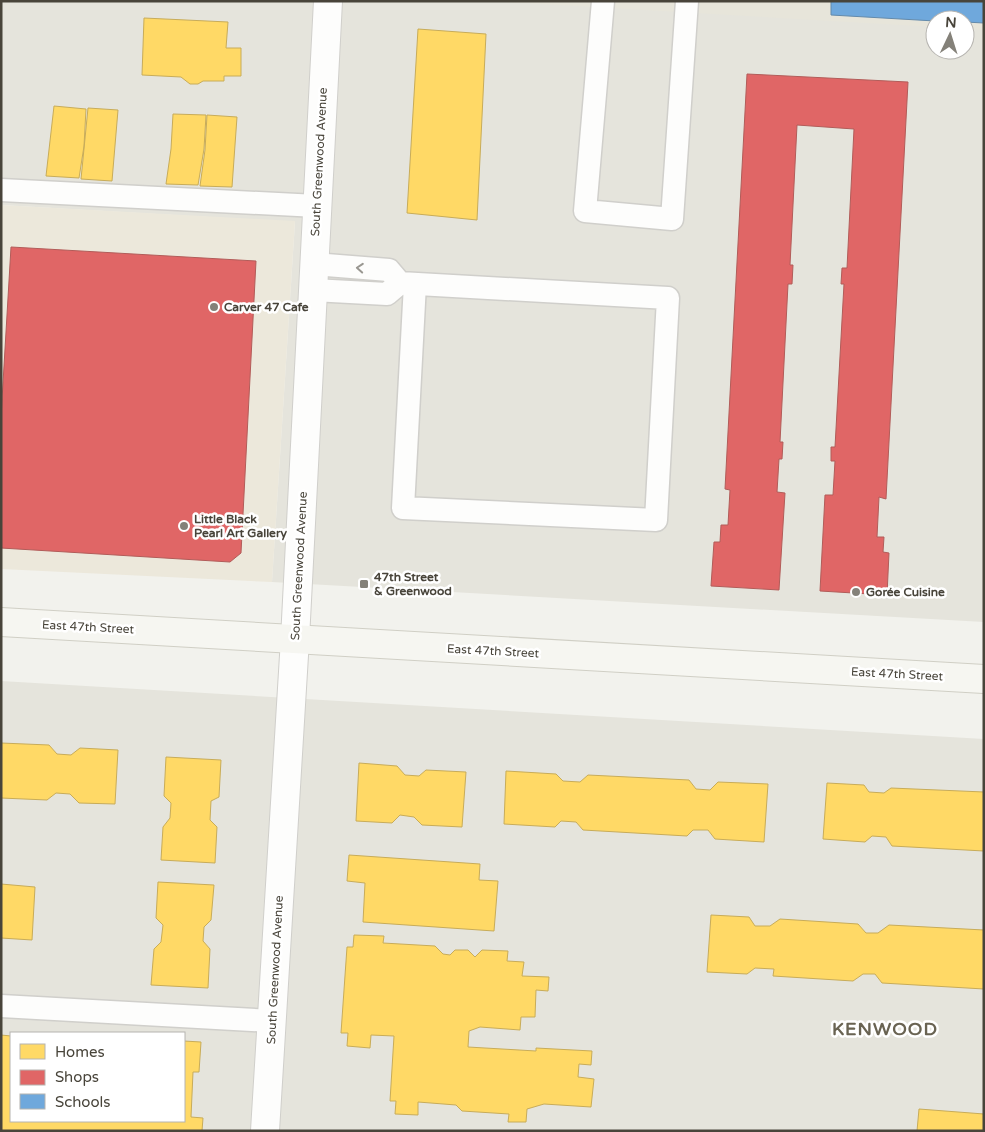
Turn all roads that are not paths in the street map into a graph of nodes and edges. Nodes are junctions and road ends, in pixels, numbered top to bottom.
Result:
1 (328, 1) edge
2 (602, 1) edge
3 (687, 1) edge
4 (1, 190) edge
5 (317, 206) junction
6 (314, 277) junction
7 (408, 284) junction
8 (1, 622) edge
9 (295, 639) junction
10 (984, 679) edge
11 (1, 1006) edge
12 (272, 1021) junction
13 (265, 1131) edge

1 - 5 street, South Greenwood Avenue
2 - 3 lane
4 - 5 lane
5 - 6 street, South Greenwood Avenue
6 - 7 lane
6 - 9 street, South Greenwood Avenue
7 - 7 lane
8 - 9 main road, East 47th Street
9 - 10 main road, East 47th Street
9 - 12 street, South Greenwood Avenue
11 - 12 lane
12 - 13 street, South Greenwood Avenue

